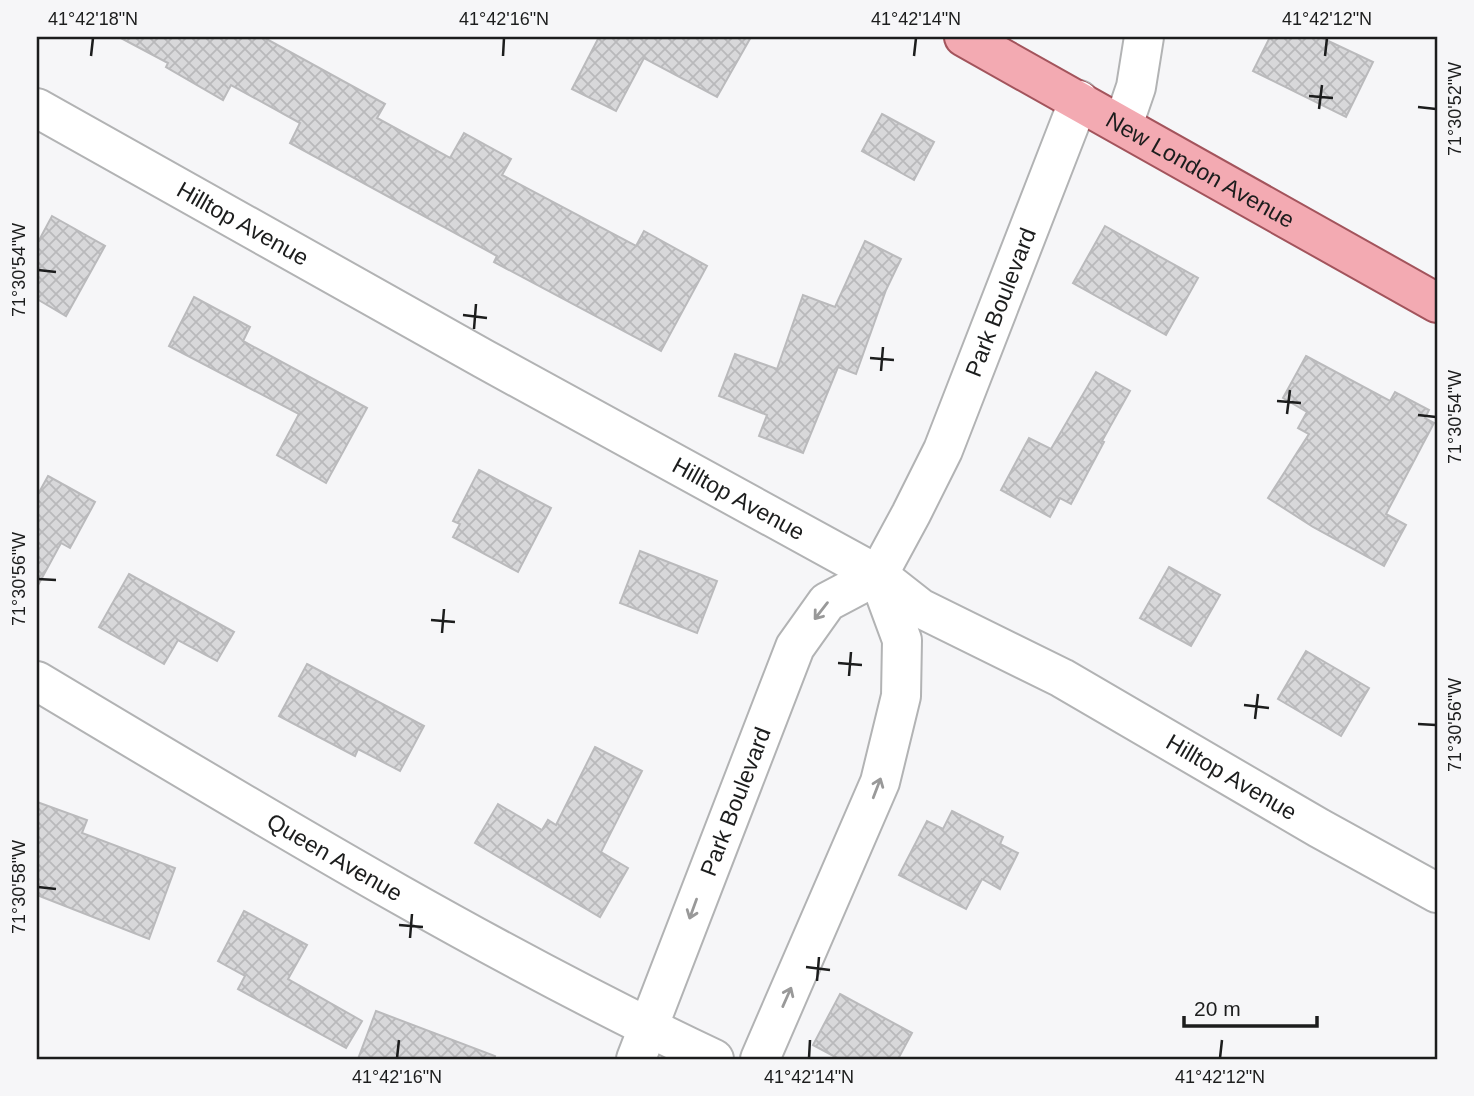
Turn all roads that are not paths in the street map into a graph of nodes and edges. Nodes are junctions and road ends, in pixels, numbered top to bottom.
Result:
1 (964, 37) edge
2 (1144, 37) edge
3 (1079, 100) junction
4 (37, 108) edge
5 (1123, 125) junction
6 (1437, 303) edge
7 (878, 575) junction
8 (37, 681) edge
9 (1437, 893) edge
10 (643, 1044) edge
11 (714, 1059) edge
12 (760, 1059) edge

1 - 3 main road, New London Avenue
2 - 5 street
3 - 5 main road, New London Avenue
3 - 7 street, Park Boulevard
4 - 7 street, Hilltop Avenue
5 - 6 main road, New London Avenue
7 - 9 street, Hilltop Avenue
7 -> 10 street, Park Boulevard
12 -> 7 street
8 - 10 street, Queen Avenue
10 - 11 street, Queen Avenue

